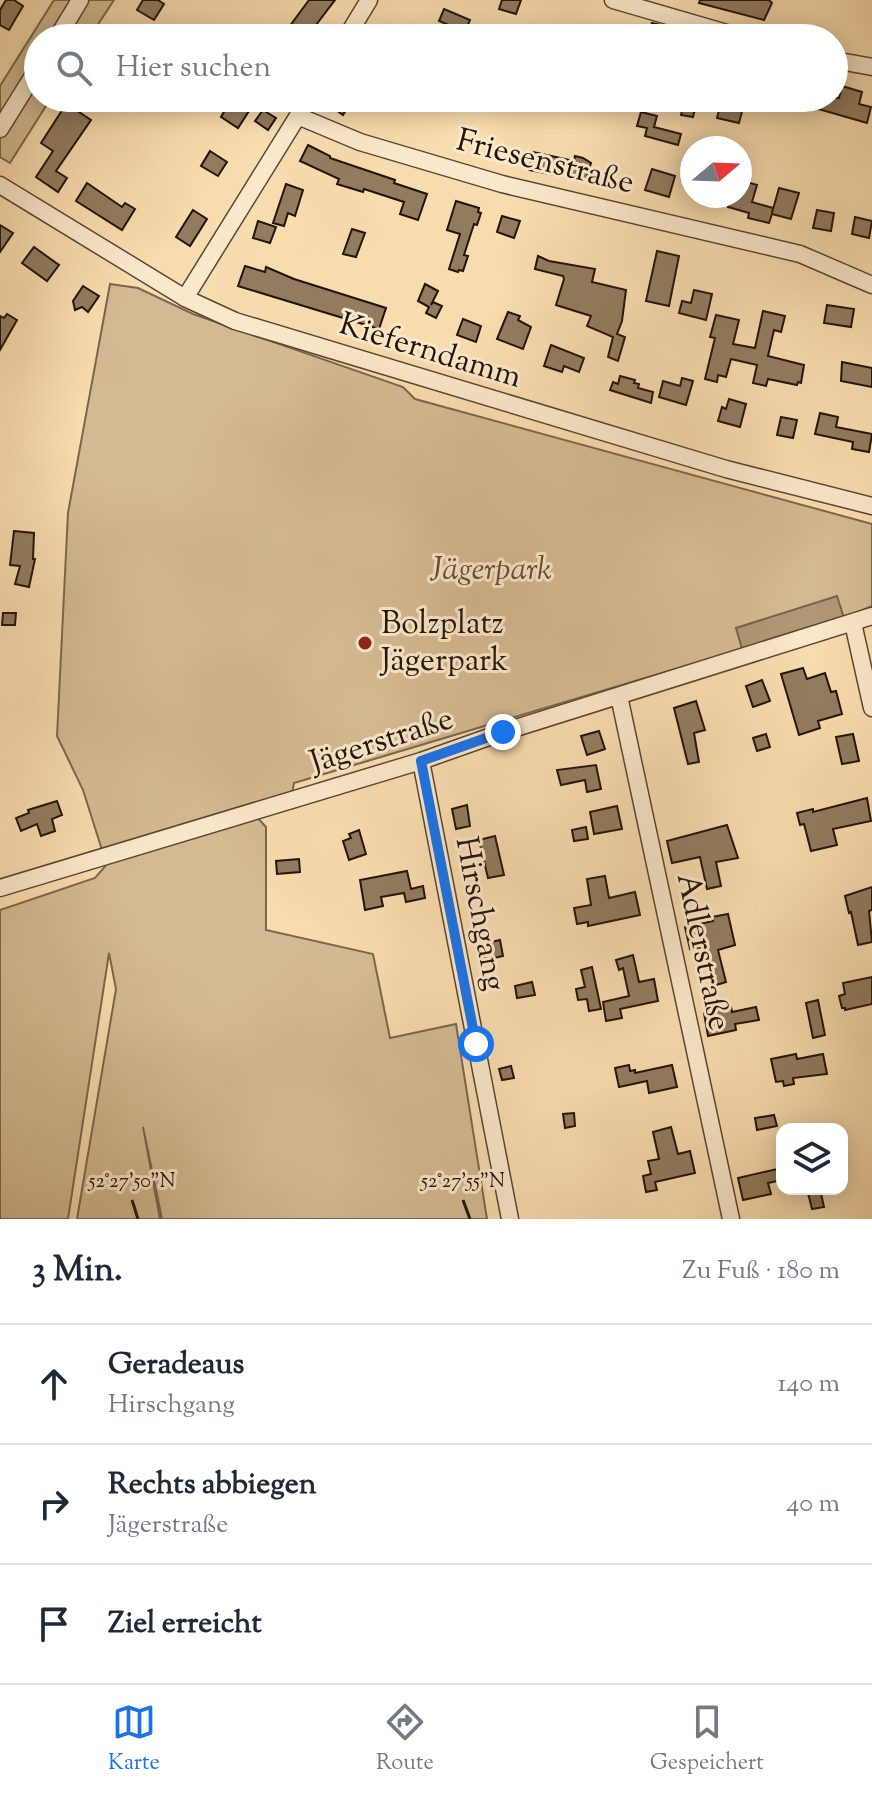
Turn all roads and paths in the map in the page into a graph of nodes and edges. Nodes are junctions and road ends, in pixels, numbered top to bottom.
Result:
1 (80, 0) edge
2 (369, 0) edge
3 (613, 0) edge
4 (65, 24) edge
5 (354, 24) edge
6 (696, 24) edge
7 (848, 63) edge
8 (872, 67) edge
9 (24, 90) edge
10 (300, 112) edge
11 (298, 116) junction
12 (0, 129) edge
13 (0, 185) edge
14 (872, 285) edge
15 (185, 298) junction
16 (872, 506) edge
17 (872, 616) edge
18 (853, 623) junction
19 (619, 696) junction
20 (872, 708) edge
21 (421, 761) junction
22 (0, 888) edge
23 (510, 1219) edge
24 (731, 1219) edge

1 - 4 street
2 - 5 street
3 - 6 street
7 - 8 street
9 - 12 street
10 - 11 street
11 - 14 street, Friesenstraße
11 - 15 street
13 - 15 street, Kieferndamm
15 - 16 street, Kieferndamm
17 - 18 street, Jägerstraße
18 - 19 street, Jägerstraße
18 - 20 street
19 - 21 street, Jägerstraße
19 - 24 street, Adlerstraße
21 - 22 street, Jägerstraße
21 - 23 street, Hirschgang

